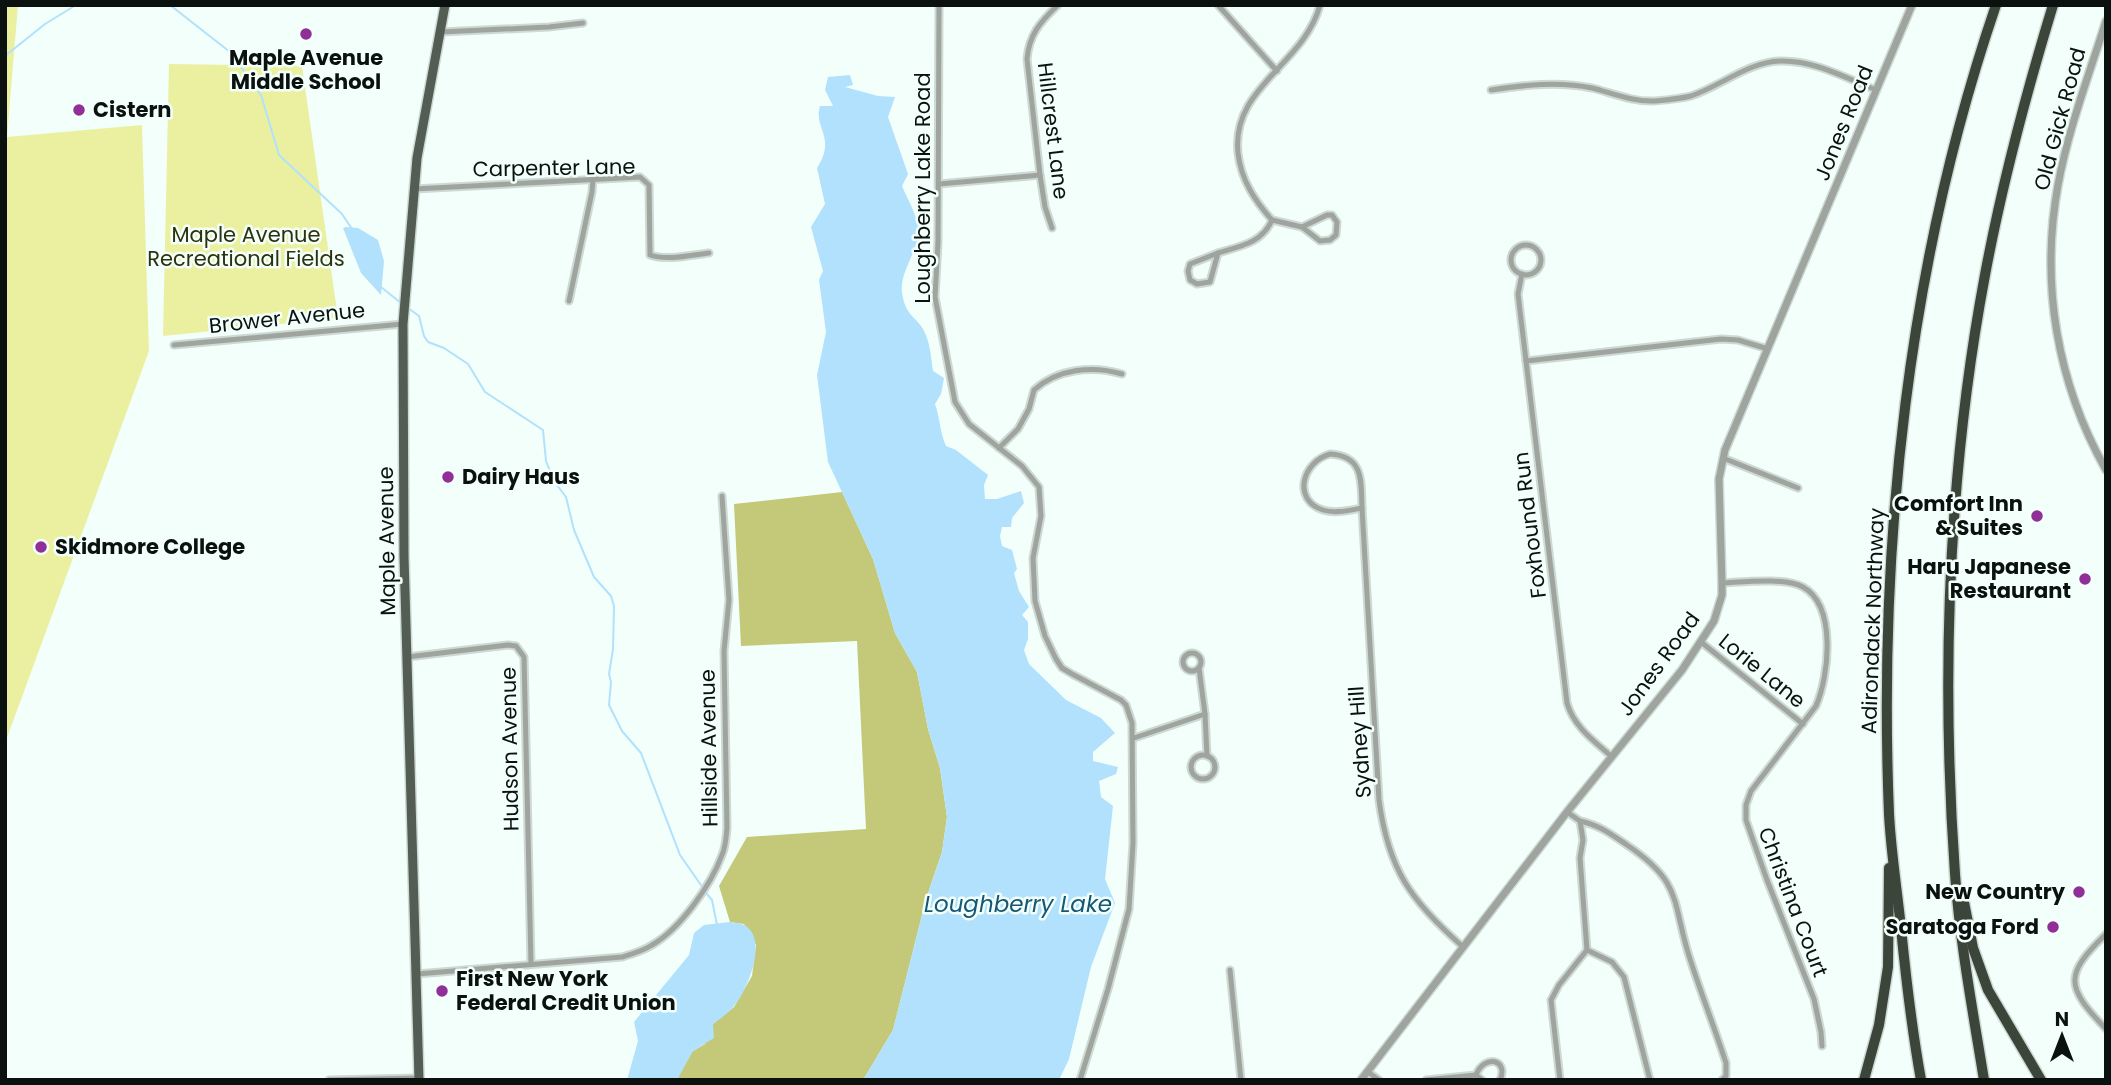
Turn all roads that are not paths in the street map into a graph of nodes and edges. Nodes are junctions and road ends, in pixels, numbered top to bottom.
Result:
1 (444, 5) edge
2 (939, 5) edge
3 (1058, 5) edge
4 (1217, 5) edge
5 (1320, 5) edge
6 (1912, 5) edge
7 (1996, 5) edge
8 (2053, 5) edge
9 (2106, 21) edge
10 (583, 23) dead end
11 (440, 32) junction
12 (1277, 71) junction
13 (1491, 90) dead end
14 (1876, 90) junction
15 (1040, 175) junction
16 (593, 179) junction
17 (939, 184) junction
18 (414, 189) junction
19 (1272, 220) junction
20 (1302, 226) junction
21 (1052, 228) dead end
22 (709, 253) dead end
23 (1218, 253) junction
24 (1522, 274) junction
25 (569, 301) dead end
26 (403, 324) junction
27 (174, 345) dead end
28 (1768, 349) junction
29 (1526, 361) junction
30 (1122, 374) dead end
31 (999, 448) junction
32 (1723, 457) junction
33 (2106, 470) edge
34 (1798, 488) dead end
35 (722, 496) dead end
36 (1362, 508) junction
37 (1723, 583) junction
38 (1701, 642) junction
39 (407, 657) junction
40 (1199, 668) dead end
41 (1205, 714) junction
42 (1803, 724) junction
43 (1134, 738) junction
44 (1207, 756) junction
45 (1612, 757) junction
46 (1567, 812) junction
47 (1889, 815) junction
48 (1580, 821) junction
49 (1952, 831) junction
50 (2106, 934) edge
51 (1462, 946) junction
52 (1587, 950) junction
53 (531, 964) junction
54 (1230, 970) dead end
55 (417, 974) junction
56 (2106, 1029) edge
57 (1822, 1046) dead end
58 (1368, 1072) junction
59 (1479, 1077) edge
60 (419, 1079) edge
61 (329, 1080) edge
62 (1080, 1080) edge
63 (1241, 1080) edge
64 (1361, 1080) edge
65 (1378, 1080) edge
66 (1426, 1080) edge
67 (1500, 1080) edge
68 (1560, 1080) edge
69 (1650, 1080) edge
70 (1722, 1080) edge
71 (1864, 1080) edge
72 (1921, 1080) edge
73 (1984, 1080) edge
74 (2041, 1080) edge

1 - 11 main road, Maple Avenue
2 - 17 street, Loughberry Lake Road
3 - 15 street, Hillcrest Lane
4 - 12 street
5 - 12 street
6 - 14 street, Jones Road
7 - 47 highway, Adirondack Northway
8 - 49 highway
9 - 33 street, Old Gick Road
10 - 11 street
11 - 18 main road, Maple Avenue
12 - 19 street
13 - 14 street
14 - 28 street, Jones Road
15 - 17 street
15 - 21 street, Hillcrest Lane
16 - 18 street, Carpenter Lane
16 - 22 street, Carpenter Lane
16 - 25 street
17 - 31 street, Loughberry Lake Road
18 - 26 main road, Maple Avenue
19 - 20 street
19 - 23 street
20 - 20 street
23 - 23 street
24 - 24 street, Foxhound Run
24 - 29 street, Foxhound Run
26 - 27 street, Brower Avenue
26 - 39 main road, Maple Avenue
28 - 29 street
28 - 32 street, Jones Road
29 - 45 street, Foxhound Run
30 - 31 street
31 - 43 street, Loughberry Lake Road
32 - 34 street
32 - 37 street, Jones Road
35 - 53 street, Hillside Avenue
36 - 36 street, Sydney Hill
36 - 51 street, Sydney Hill
37 - 38 street, Jones Road
37 - 42 street, Christina Court
38 - 42 street, Lorie Lane
38 - 45 street, Jones Road
39 - 53 street, Hudson Avenue
39 - 55 main road, Maple Avenue
40 - 41 street
41 - 43 street
41 - 44 street
42 - 57 street, Christina Court
43 - 62 street, Loughberry Lake Road
44 - 44 street
45 - 46 street, Jones Road
46 - 48 street
46 - 51 street, Jones Road
47 - 71 highway
47 - 72 highway, Adirondack Northway
48 - 52 street
48 - 70 street
49 - 73 highway
49 - 74 highway
50 - 56 street
51 - 58 street, Jones Road
52 - 68 street
52 - 69 street
53 - 55 street, Hillside Avenue
54 - 63 street
55 - 60 main road, Maple Avenue
58 - 64 street, Jones Road
58 - 65 street
59 - 66 street
59 - 67 street
60 - 61 street

